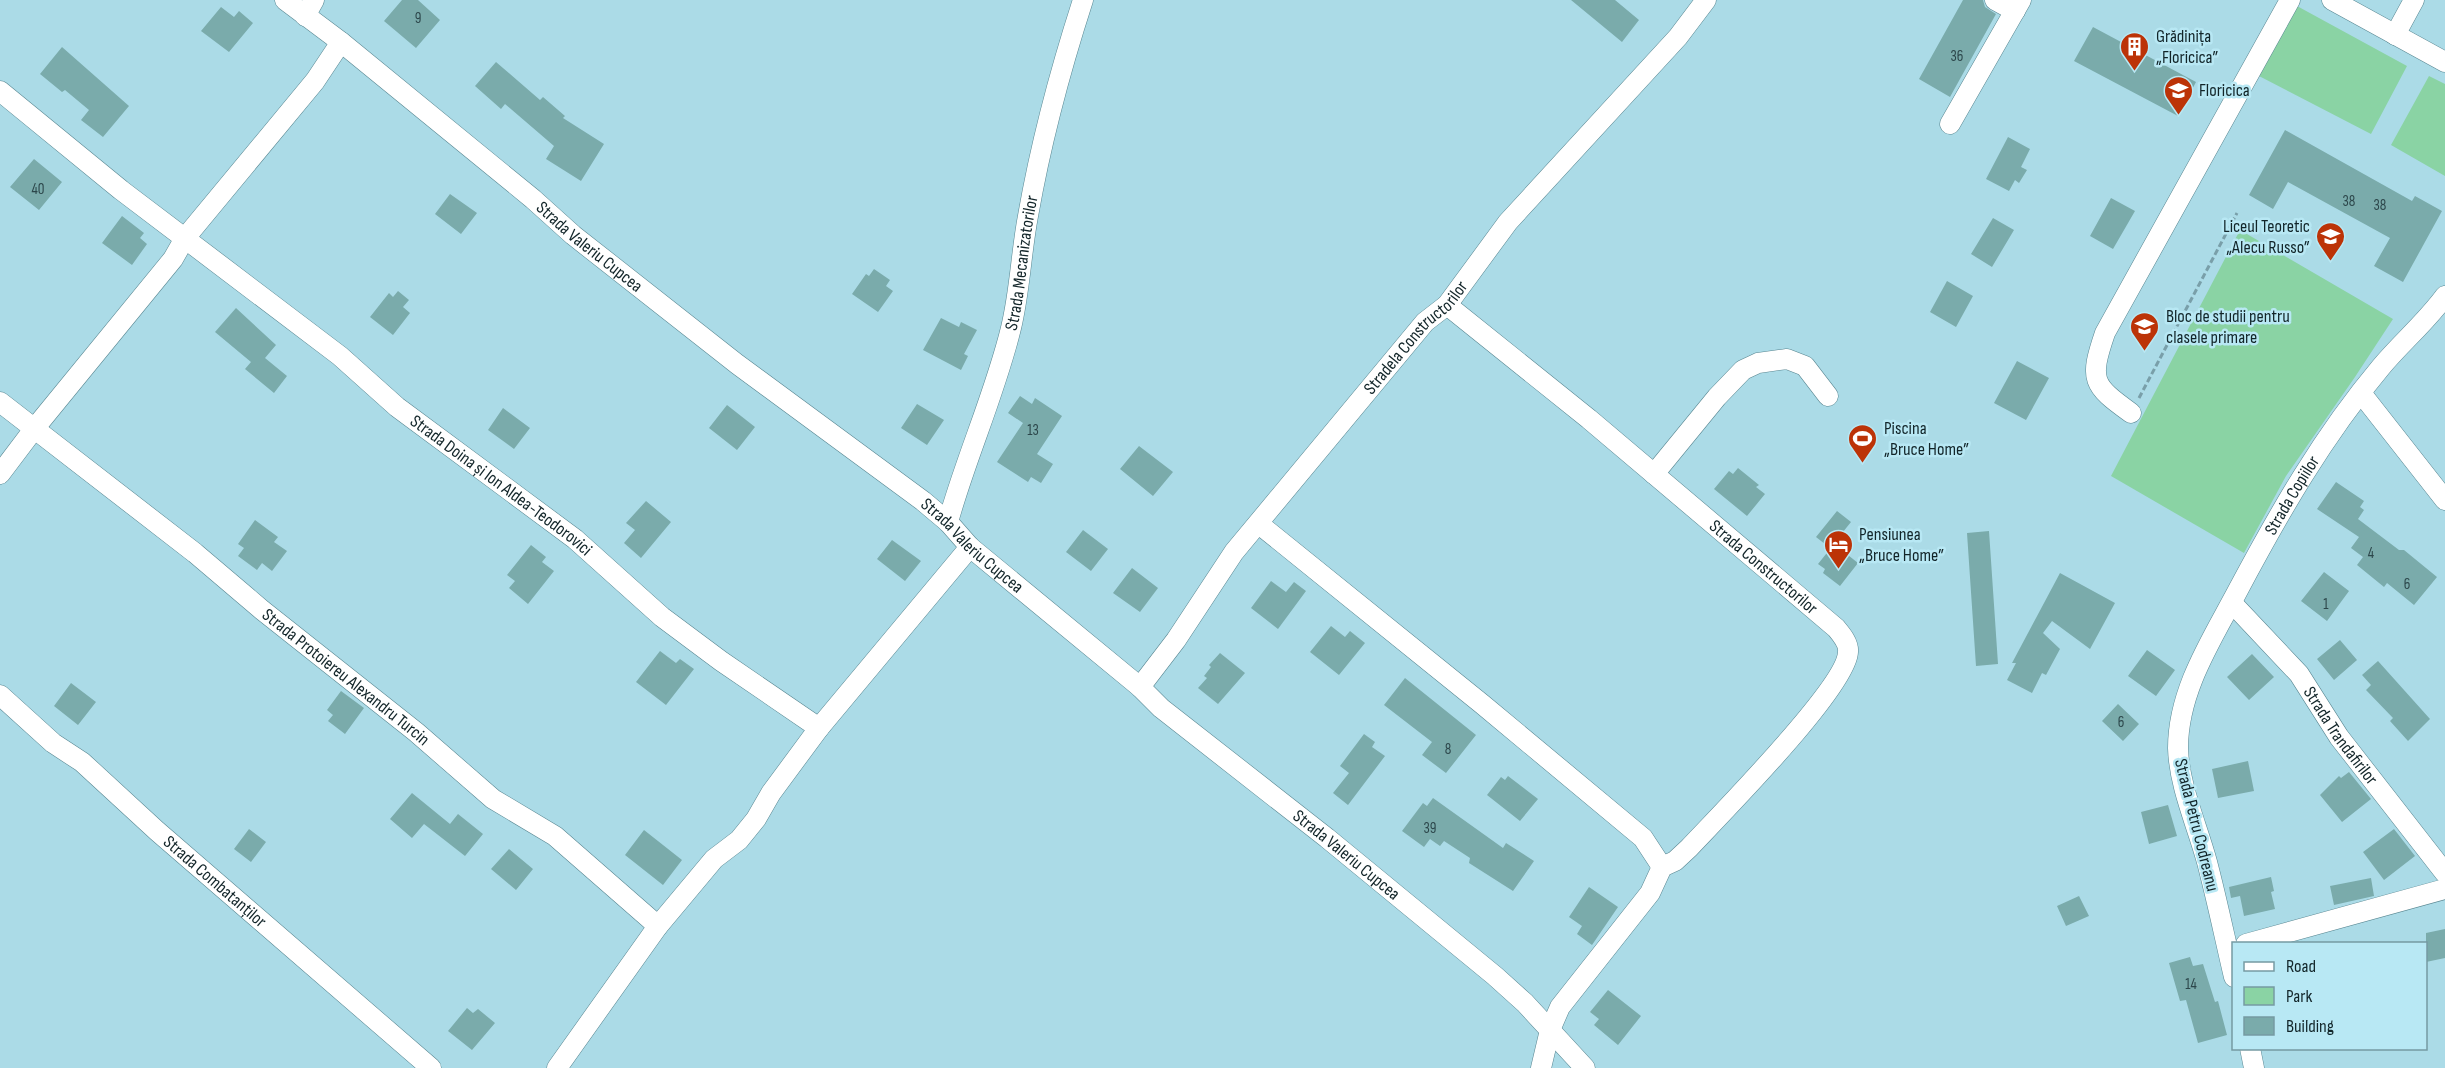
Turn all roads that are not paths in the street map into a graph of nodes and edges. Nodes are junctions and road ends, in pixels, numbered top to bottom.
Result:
1 (285, 0) edge
2 (1083, 0) edge
3 (1706, 0) edge
4 (1995, 0) edge
5 (2290, 0) edge
6 (2332, 0) edge
7 (2414, 0) edge
8 (2018, 5) edge
9 (309, 8) edge
10 (2395, 35) junction
11 (341, 42) junction
12 (2445, 62) edge
13 (0, 91) edge
14 (1950, 124) dead end
15 (185, 238) junction
16 (2445, 296) edge
17 (1447, 305) junction
18 (2361, 393) junction
19 (1828, 396) dead end
20 (0, 402) edge
21 (2131, 412) road end
22 (33, 429) junction
23 (0, 474) edge
24 (1654, 474) junction
25 (2445, 500) edge
26 (948, 522) junction
27 (1258, 524) junction
28 (970, 547) junction
29 (2232, 603) junction
30 (1140, 687) junction
31 (0, 695) edge
32 (819, 728) junction
33 (1662, 867) junction
34 (2445, 873) edge
35 (2445, 889) edge
36 (658, 926) junction
37 (2235, 942) edge
38 (2251, 942) edge
39 (1551, 1030) junction
40 (2250, 1050) edge
41 (431, 1068) edge
42 (557, 1068) edge
43 (1541, 1068) edge
44 (1585, 1068) edge
45 (2254, 1068) edge

1 - 9 street, Strada Valeriu Cupcea
2 - 26 street, Strada Mecanizatorilor
3 - 17 street, Stradela Constructorilor
4 - 8 street
5 - 21 street
6 - 10 street
7 - 10 street
8 - 14 street
9 - 11 street, Strada Valeriu Cupcea
10 - 12 street
11 - 15 street
11 - 26 street, Strada Valeriu Cupcea
13 - 15 street, Strada Doina și Ion Aldea-Teodorovici
15 - 22 street
15 - 32 street, Strada Doina și Ion Aldea-Teodorovici
16 - 18 street, Strada Copiilor
17 - 24 street, Strada Constructorilor
17 - 27 street, Stradela Constructorilor
18 - 25 street
18 - 29 street, Strada Copiilor
19 - 24 street
20 - 22 street, Strada Protoiereu Alexandru Turcin
22 - 23 street
22 - 36 street, Strada Protoiereu Alexandru Turcin
24 - 33 street, Strada Constructorilor
26 - 28 street, Strada Valeriu Cupcea
27 - 30 street, Stradela Constructorilor
27 - 33 street
28 - 30 street, Strada Valeriu Cupcea
28 - 32 street
29 - 34 street, Strada Trandafirilor
29 - 37 street, Strada Petru Codreanu
30 - 39 street, Strada Valeriu Cupcea
31 - 41 street, Strada Combatanților
32 - 36 street
33 - 39 street
35 - 38 street
36 - 42 street
39 - 43 street
39 - 44 street, Strada Valeriu Cupcea
40 - 45 street

